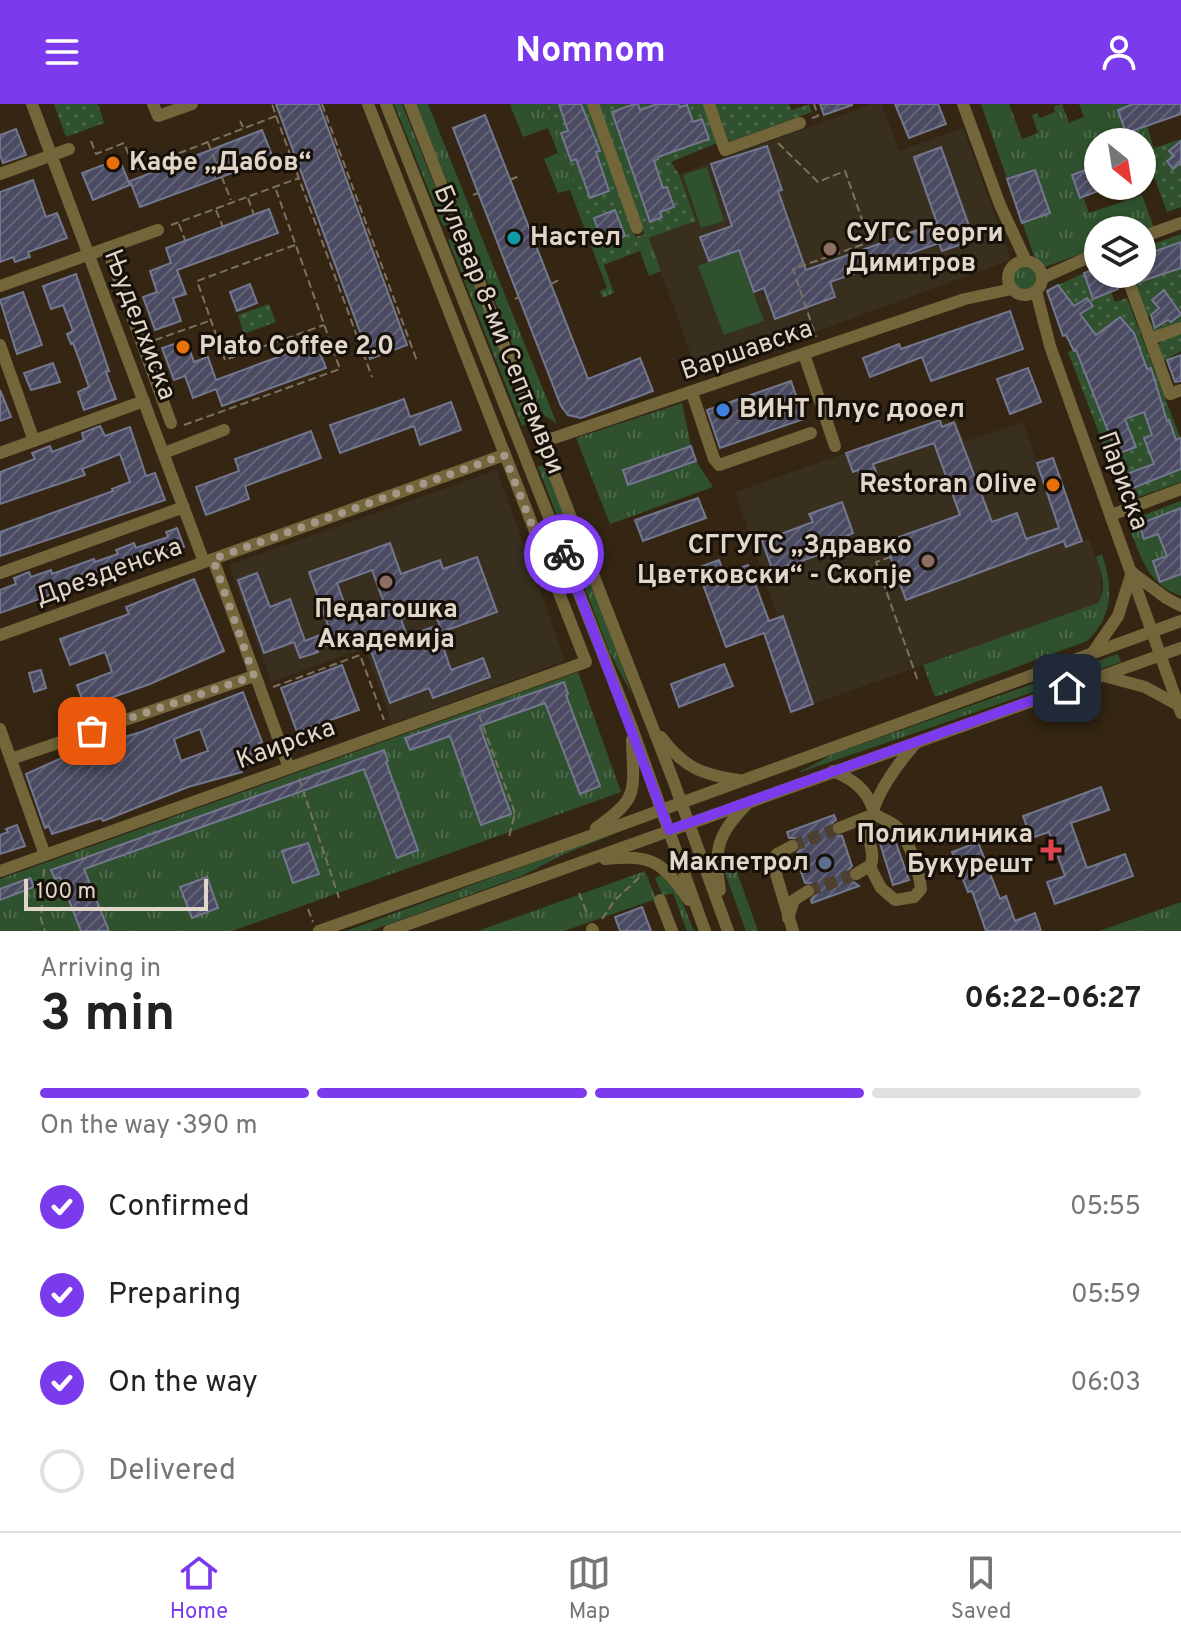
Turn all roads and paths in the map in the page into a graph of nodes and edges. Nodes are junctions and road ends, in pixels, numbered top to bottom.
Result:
1 (32, 104) edge
2 (153, 104) edge
3 (192, 104) edge
4 (272, 104) edge
5 (322, 104) edge
6 (368, 104) edge
7 (386, 104) edge
8 (410, 104) edge
9 (593, 104) edge
10 (709, 104) edge
11 (814, 104) edge
12 (963, 104) edge
13 (276, 116) junction
14 (240, 121) dead end
15 (800, 123) joint
16 (244, 128) junction
17 (774, 140) dead end
18 (91, 141) dead end
19 (208, 142) junction
20 (69, 149) dead end
21 (52, 156) junction
22 (0, 174) edge
23 (519, 176) dead end
24 (299, 178) junction
25 (510, 180) dead end
26 (275, 187) junction
27 (478, 193) dead end
28 (473, 195) dead end
29 (248, 197) junction
30 (232, 203) junction
31 (216, 208) junction
32 (254, 215) dead end
33 (178, 222) junction
34 (1181, 223) edge
35 (223, 227) dead end
36 (637, 228) dead end
37 (158, 230) joint
38 (1156, 232) edge
39 (185, 240) dead end
40 (296, 245) junction
41 (107, 248) junction
42 (89, 254) junction
43 (1084, 258) edge
44 (1023, 273) junction
45 (559, 280) dead end
46 (551, 284) dead end
47 (0, 286) edge
48 (1131, 288) edge
49 (1030, 293) junction
50 (211, 320) junction
51 (324, 325) junction
52 (1181, 328) edge
53 (1150, 339) junction
54 (142, 344) junction
55 (0, 345) edge
56 (820, 349) junction
57 (804, 354) junction
58 (417, 361) dead end
59 (372, 377) dead end
60 (1181, 390) edge
61 (692, 393) junction
62 (144, 401) junction
63 (510, 419) junction
64 (171, 423) joint
65 (224, 430) dead end
66 (811, 433) dead end
67 (497, 437) junction
68 (34, 441) junction
69 (542, 442) junction
70 (835, 446) dead end
71 (0, 453) edge
72 (164, 453) junction
73 (504, 455) junction
74 (1181, 489) edge
75 (184, 507) junction
76 (1111, 515) junction
77 (561, 548) junction
78 (544, 555) junction
79 (891, 557) dead end
80 (208, 561) junction
81 (1132, 572) junction
82 (0, 573) edge
83 (1181, 606) edge
84 (1181, 621) edge
85 (1152, 631) junction
86 (0, 635) edge
87 (1181, 648) edge
88 (1093, 653) junction
89 (1161, 655) junction
90 (254, 676) junction
91 (1102, 676) junction
92 (918, 681) dead end
93 (260, 691) junction
94 (474, 702) junction
95 (1180, 704) edge
96 (651, 723) junction
97 (632, 728) junction
98 (0, 729) edge
99 (389, 732) junction
100 (917, 742) junction
101 (6, 754) edge
102 (292, 767) junction
103 (833, 771) junction
104 (742, 780) junction
105 (750, 800) junction
106 (681, 802) junction
107 (662, 809) junction
108 (874, 813) junction
109 (688, 823) junction
110 (839, 828) tunnel mouth
111 (669, 830) junction
112 (509, 837) dead end
113 (579, 840) junction
114 (792, 846) tunnel mouth
115 (45, 855) junction
116 (586, 861) junction
117 (870, 867) junction
118 (0, 871) edge
119 (643, 874) dead end
120 (856, 874) tunnel mouth
121 (808, 891) tunnel mouth
122 (579, 893) dead end
123 (339, 898) dead end
124 (660, 900) dead end
125 (698, 912) junction
126 (724, 917) junction
127 (791, 925) edge
128 (595, 927) edge
129 (45, 931) edge
130 (319, 931) edge
131 (389, 931) edge
132 (672, 931) edge
133 (705, 931) edge
134 (728, 931) edge

1 - 21 street, Њуделхиска
2 - 3 street
4 - 13 path
5 - 58 path
6 - 67 street
7 - 63 street, Булевар 8-ми Септември
8 - 69 street, Булевар 8-ми Септември
9 - 36 street
10 - 15 street
11 - 15 path
12 - 44 street
13 - 16 path
13 - 24 path
14 - 16 path
16 - 19 path
17 - 56 path
18 - 19 path
19 - 30 path
20 - 21 street
21 - 22 street
21 - 42 street, Њуделхиска
23 - 25 path
24 - 26 path
24 - 59 path
26 - 29 path
26 - 40 path
27 - 28 path
29 - 30 path
29 - 32 path
30 - 31 path
31 - 33 path
31 - 35 path
33 - 37 path
33 - 39 path
34 - 38 street
37 - 41 street
40 - 50 path
40 - 51 path
41 - 42 street
41 - 54 street
42 - 47 street
42 - 62 street, Њуделхиска
43 - 44 street, Варшавска
44 - 49 street
44 - 49 street
44 - 56 street, Варшавска
45 - 46 path
48 - 53 street
49 - 76 street, Париска
50 - 51 path
50 - 54 path
51 - 64 path
52 - 53 street
53 - 60 street
54 - 64 street
55 - 68 street
56 - 57 street, Варшавска
57 - 61 street, Варшавска
57 - 70 street
61 - 66 street
61 - 69 street, Варшавска
62 - 68 street
62 - 72 street, Њуделхиска
63 - 67 street
63 - 77 street, Булевар 8-ми Септември
65 - 72 street
67 - 73 street
68 - 71 street
69 - 96 street, Булевар 8-ми Септември
72 - 75 street, Њуделхиска
73 - 78 street
73 - 80 street, Дрезденска
74 - 76 street
75 - 80 street, Њуделхиска
75 - 82 street
76 - 81 street, Париска
77 - 78 street
77 - 97 street, Булевар 8-ми Септември
78 - 94 street, Каирска
79 - 92 path
80 - 86 street, Дрезденска
80 - 90 street, Њуделхиска
81 - 83 street
81 - 85 street, Париска
81 - 88 street
84 - 85 street
85 - 88 street
85 - 89 street, Париска
87 - 89 street
88 - 104 street
89 - 91 street
89 - 95 street, Париска
90 - 93 street, Њуделхиска
90 - 101 street
91 - 95 street
91 - 100 street
93 - 99 path
93 - 102 street, Њуделхиска
94 - 99 street, Каирска
94 - 112 path
96 - 104 street
96 - 106 street, Булевар 8-ми Септември
97 - 107 street, Булевар 8-ми Септември
97 - 113 street
98 - 101 street
99 - 102 street, Каирска
100 - 103 street
100 - 108 street
101 - 115 street
102 - 115 street, Каирска
102 - 123 path
103 - 105 street
103 - 108 street
104 - 106 street
105 - 109 street
105 - 126 street
106 - 107 street
106 - 109 street, Булевар 8-ми Септември
107 - 111 street, Булевар 8-ми Септември
107 - 113 street
108 - 110 street
108 - 117 street
108 - 117 street
109 - 111 street
109 - 126 street, Булевар 8-ми Септември
111 - 116 street
111 - 125 street, Булевар 8-ми Септември
113 - 130 street
114 - 127 street
115 - 118 street, Каирска
115 - 129 path
116 - 125 street
116 - 131 street
117 - 120 street
119 - 128 path
121 - 127 street
122 - 128 path
124 - 132 street
125 - 133 street, Булевар 8-ми Септември
126 - 134 street, Булевар 8-ми Септември

